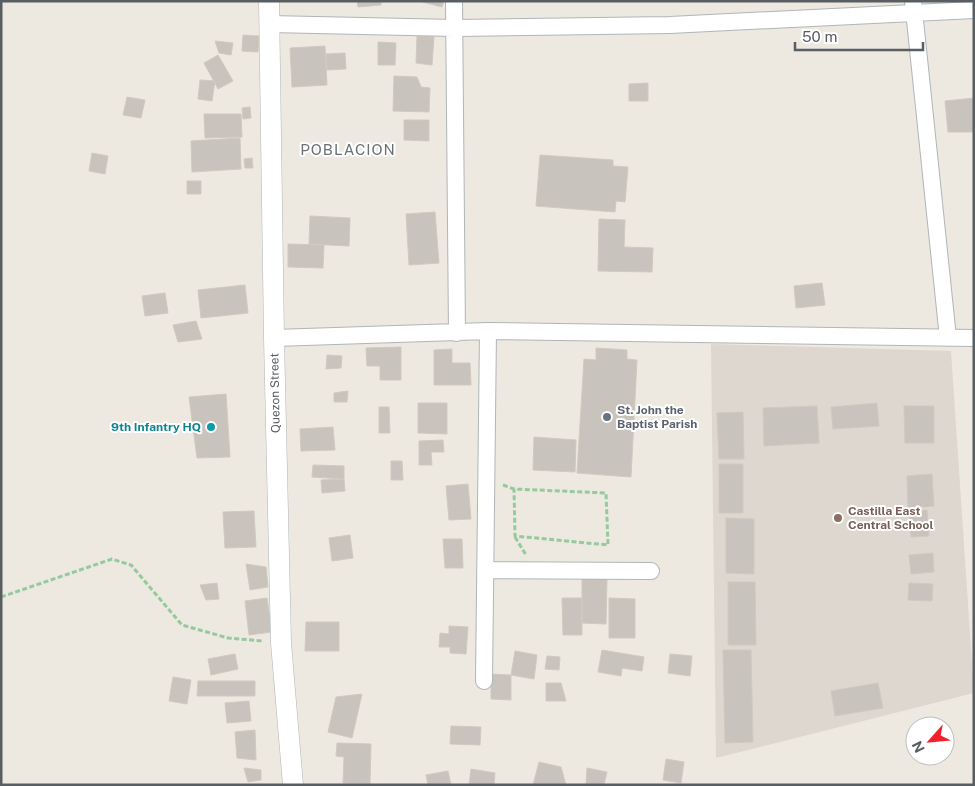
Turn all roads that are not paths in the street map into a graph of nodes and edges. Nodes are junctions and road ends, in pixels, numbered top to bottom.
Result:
1 (269, 1) edge
2 (454, 1) edge
3 (913, 7) edge
4 (974, 10) edge
5 (269, 24) junction
6 (455, 28) junction
7 (488, 331) junction
8 (456, 333) junction
9 (274, 338) junction
10 (948, 338) junction
11 (974, 338) edge
12 (485, 570) junction
13 (651, 571) dead end
14 (484, 681) dead end
15 (293, 785) edge

1 - 5 street, Quezon Street
2 - 6 street
3 - 4 street
3 - 6 street
3 - 10 street
5 - 6 street
5 - 9 street, Quezon Street
6 - 8 street
7 - 8 street
7 - 10 street
7 - 12 street
8 - 9 street
9 - 15 street, Quezon Street
10 - 11 street
12 - 13 street
12 - 14 street

